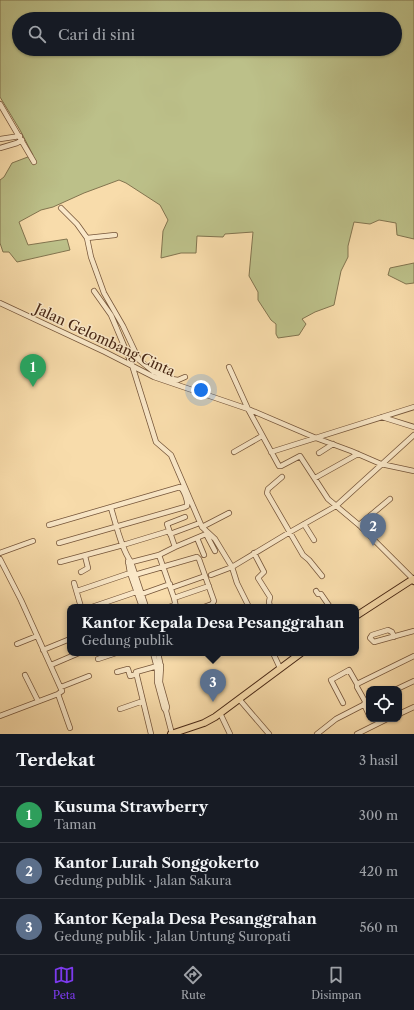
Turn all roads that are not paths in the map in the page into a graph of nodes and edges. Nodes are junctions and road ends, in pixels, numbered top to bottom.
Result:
1 (0, 104) edge
2 (7, 115) junction
3 (0, 116) edge
4 (21, 138) junction
5 (0, 139) edge
6 (0, 148) edge
7 (34, 162) dead end
8 (61, 208) dead end
9 (115, 235) dead end
10 (87, 238) junction
11 (94, 291) dead end
12 (0, 303) edge
13 (132, 365) junction
14 (229, 367) dead end
15 (185, 377) dead end
16 (414, 407) edge
17 (248, 409) junction
18 (382, 417) junction
19 (414, 428) edge
20 (414, 435) edge
21 (262, 436) junction
22 (316, 438) junction
23 (333, 444) junction
24 (234, 452) dead end
25 (271, 452) junction
26 (319, 453) dead end
27 (358, 454) junction
28 (381, 464) junction
29 (414, 471) edge
30 (282, 477) dead end
31 (315, 478) junction
32 (390, 499) dead end
33 (336, 506) junction
34 (111, 508) junction
35 (230, 513) dead end
36 (185, 517) dead end
37 (197, 524) dead end
38 (304, 524) junction
39 (49, 525) dead end
40 (359, 525) junction
41 (117, 527) junction
42 (202, 527) junction
43 (290, 532) junction
44 (170, 533) junction
45 (197, 538) junction
46 (314, 540) dead end
47 (33, 541) dead end
48 (59, 543) dead end
49 (123, 545) junction
50 (175, 546) junction
51 (215, 551) dead end
52 (0, 553) edge
53 (254, 553) junction
54 (160, 555) junction
55 (204, 555) dead end
56 (85, 556) junction
57 (0, 559) edge
58 (60, 562) dead end
59 (130, 563) junction
60 (163, 566) junction
61 (232, 567) junction
62 (81, 572) dead end
63 (132, 574) junction
64 (211, 575) dead end
65 (206, 576) junction
66 (322, 576) dead end
67 (414, 580) edge
68 (74, 583) dead end
69 (170, 586) junction
70 (209, 586) junction
71 (77, 591) junction
72 (316, 591) dead end
73 (139, 593) junction
74 (174, 598) junction
75 (80, 604) edge
76 (102, 604) edge
77 (141, 604) edge
78 (144, 604) edge
79 (176, 604) edge
80 (212, 604) edge
81 (248, 604) edge
82 (269, 604) edge
83 (328, 604) edge
84 (359, 614) edge
85 (414, 631) edge
86 (37, 636) junction
87 (394, 637) junction
88 (67, 640) edge
89 (17, 644) dead end
90 (43, 650) junction
91 (73, 656) edge
92 (107, 656) edge
93 (155, 656) edge
94 (158, 656) edge
95 (274, 656) edge
96 (293, 656) edge
97 (414, 656) edge
98 (98, 659) dead end
99 (51, 665) junction
100 (159, 666) junction
101 (280, 668) junction
102 (117, 672) dead end
103 (137, 674) junction
104 (26, 675) dead end
105 (89, 676) dead end
106 (414, 682) edge
107 (357, 684) junction
108 (61, 686) junction
109 (402, 687) edge
110 (58, 694) junction
111 (239, 699) junction
112 (38, 701) junction
113 (143, 701) junction
114 (343, 703) dead end
115 (366, 703) edge
116 (414, 707) edge
117 (120, 709) dead end
118 (402, 713) edge
119 (220, 714) junction
120 (0, 716) edge
121 (372, 722) edge
122 (380, 722) edge
123 (374, 725) junction
124 (70, 728) dead end
125 (151, 734) edge
126 (172, 734) edge
127 (230, 734) edge
128 (269, 734) edge
129 (316, 734) edge
130 (357, 734) edge

1 - 2 street
2 - 3 street
2 - 4 street
4 - 5 street
4 - 6 street
4 - 7 street
8 - 10 street
9 - 10 street
10 - 15 street
11 - 13 street
12 - 13 street, Jalan Gelombang Cinta
13 - 17 street, Jalan Gelombang Cinta
13 - 42 street
14 - 17 street
16 - 18 street
17 - 21 street
17 - 22 street, Jalan Gelombang Cinta
18 - 19 street
18 - 22 street
20 - 28 street
21 - 24 street
21 - 25 street
22 - 23 street, Jalan Gelombang Cinta
22 - 25 street
23 - 26 street
23 - 27 street, Jalan Gelombang Cinta
25 - 31 street
27 - 28 street, Jalan Gelombang Cinta
27 - 31 street
28 - 29 street, Jalan Gelombang Cinta
28 - 33 street
30 - 43 street
31 - 33 street
32 - 40 street
33 - 38 street
33 - 40 street
34 - 39 street
34 - 41 street
34 - 41 street
35 - 42 street
36 - 44 street
37 - 44 street
38 - 43 street
38 - 46 street
40 - 67 street
41 - 48 street
41 - 49 street
42 - 61 street
43 - 53 street
43 - 66 street
44 - 49 street
44 - 50 street
45 - 50 street
45 - 51 street
45 - 55 street
47 - 52 street
49 - 56 street
49 - 59 street
50 - 54 street
53 - 61 street
53 - 82 street
54 - 59 street
54 - 60 street
56 - 58 street
56 - 62 street
57 - 86 street
59 - 63 street
60 - 63 street
60 - 65 street
60 - 69 street
61 - 64 street
61 - 81 street
63 - 71 street
63 - 73 street
65 - 69 street
65 - 70 street
67 - 84 main road
68 - 71 street
69 - 73 street
69 - 74 street
70 - 74 street
70 - 80 street
71 - 75 street
72 - 83 street
73 - 76 street
73 - 77 street
73 - 78 street
74 - 79 street
85 - 87 street
86 - 89 street
86 - 90 street
87 - 87 street
88 - 90 street
90 - 99 street
91 - 99 street
92 - 98 street
93 - 100 street
94 - 100 street
95 - 101 street
96 - 101 main road
97 - 107 street
99 - 108 street
100 - 103 street
100 - 126 street
101 - 111 main road
102 - 103 street
103 - 113 street
104 - 112 street
105 - 108 street
106 - 109 street
107 - 114 street
107 - 115 street
108 - 110 street
110 - 112 street
110 - 124 street
111 - 119 main road
111 - 128 street
112 - 120 street
113 - 117 street
113 - 125 street
115 - 129 street
116 - 118 street
119 - 126 main road
119 - 127 street
121 - 123 street
122 - 123 street
123 - 130 street

